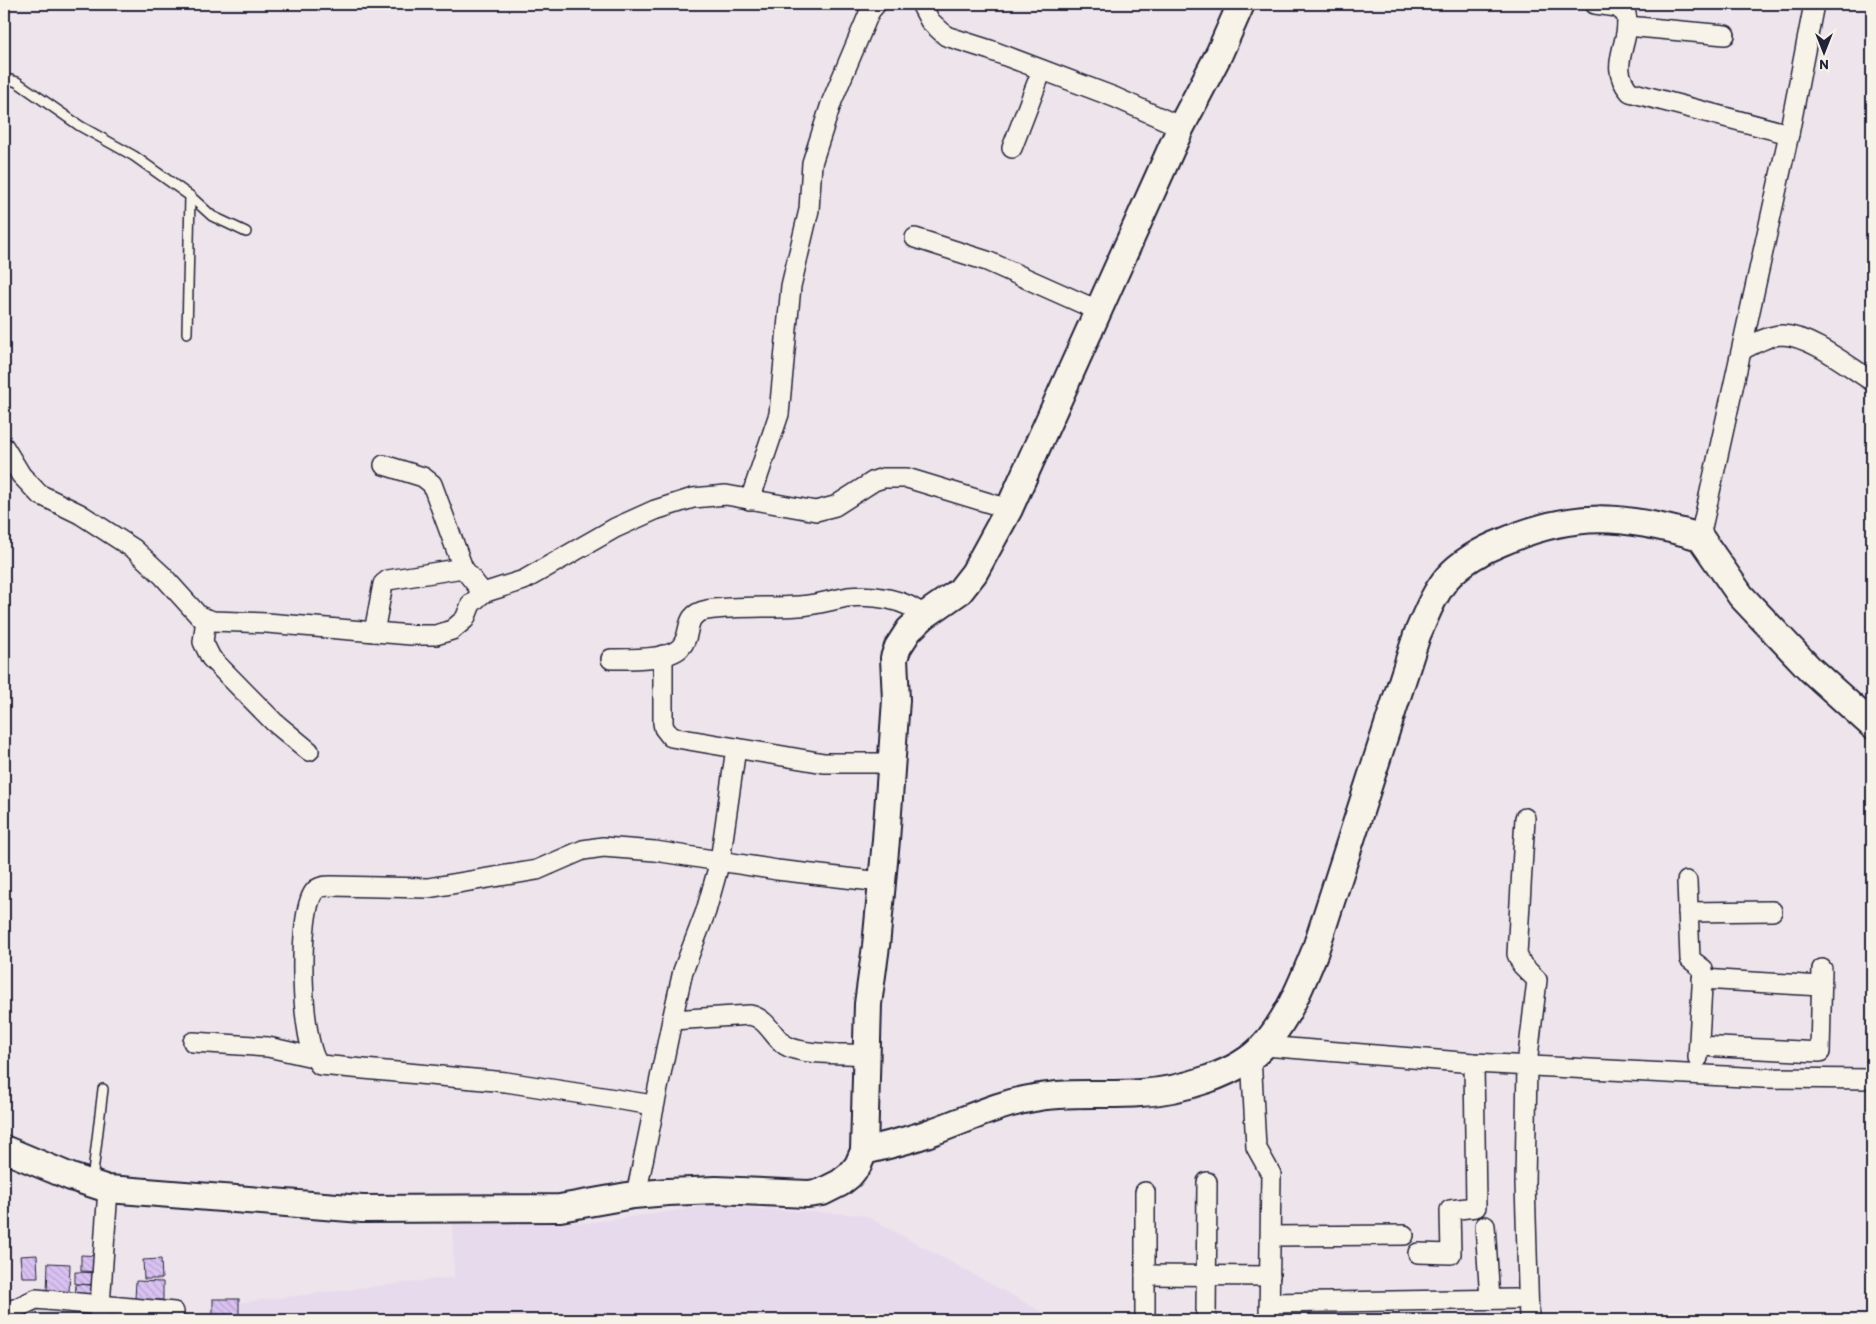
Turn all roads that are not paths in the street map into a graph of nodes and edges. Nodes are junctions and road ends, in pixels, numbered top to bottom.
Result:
1 (876, 4) edge
2 (921, 4) edge
3 (1241, 4) edge
4 (1594, 4) edge
5 (1814, 4) edge
6 (1627, 26) junction
7 (1725, 35) dead end
8 (1042, 70) junction
9 (4, 78) edge
10 (1181, 127) junction
11 (1789, 134) junction
12 (1012, 148) dead end
13 (190, 196) junction
14 (246, 232) dead end
15 (915, 238) dead end
16 (1097, 310) junction
17 (188, 333) dead end
18 (1742, 350) junction
19 (1872, 381) edge
20 (4, 446) edge
21 (384, 465) dead end
22 (750, 500) junction
23 (1008, 509) junction
24 (1700, 537) junction
25 (463, 568) junction
26 (483, 593) junction
27 (924, 616) junction
28 (206, 619) junction
29 (374, 632) junction
30 (663, 655) junction
31 (611, 658) dead end
32 (1872, 725) edge
33 (736, 748) junction
34 (309, 751) dead end
35 (892, 764) junction
36 (1525, 818) dead end
37 (720, 861) junction
38 (1687, 881) dead end
39 (881, 882) junction
40 (1772, 911) dead end
41 (1688, 912) junction
42 (1702, 979) junction
43 (672, 1020) junction
44 (193, 1042) dead end
45 (1699, 1046) junction
46 (1257, 1051) junction
47 (867, 1055) junction
48 (312, 1057) junction
49 (1474, 1063) junction
50 (1527, 1066) junction
51 (1698, 1074) junction
52 (1872, 1080) edge
53 (103, 1089) dead end
54 (653, 1105) junction
55 (4, 1148) edge
56 (864, 1151) junction
57 (1207, 1182) dead end
58 (100, 1186) junction
59 (1145, 1192) dead end
60 (636, 1195) junction
61 (1485, 1226) dead end
62 (1271, 1236) junction
63 (1404, 1236) dead end
64 (1418, 1253) dead end
65 (1145, 1275) junction
66 (1206, 1275) junction
67 (1270, 1276) junction
68 (1490, 1299) junction
69 (1515, 1299) dead end
70 (174, 1312) dead end
71 (1269, 1312) edge
72 (100, 1313) edge
73 (4, 1314) edge
74 (1145, 1320) edge
75 (1206, 1320) edge
76 (1529, 1320) edge

1 - 22 street
2 - 8 street
3 - 10 street
4 - 6 street
5 - 11 street
6 - 7 street
6 - 11 street
8 - 10 street
8 - 12 street
9 - 13 lane
10 - 16 street
11 - 18 street
13 - 14 lane
13 - 17 lane
15 - 16 street
16 - 23 street
18 - 19 street
18 - 24 street
20 - 28 street
21 - 25 street
22 - 23 street
22 - 26 street
23 - 27 street
24 - 32 street
24 - 46 street
25 - 26 street
25 - 29 street
26 - 29 street
27 - 30 street
27 - 35 street
28 - 29 street
28 - 34 street
30 - 31 street
30 - 33 street
33 - 35 street
33 - 37 street
35 - 39 street
36 - 50 street
37 - 39 street
37 - 43 street
37 - 48 street
38 - 41 street
39 - 47 street
40 - 41 street
41 - 42 street
42 - 45 street
42 - 45 street
43 - 47 street
43 - 54 street
44 - 48 street
45 - 51 street
46 - 49 street
46 - 56 street
46 - 62 street
47 - 56 street
48 - 54 street
49 - 50 street
49 - 64 street
50 - 51 street
50 - 76 street
51 - 52 street
53 - 58 lane
54 - 60 street
55 - 58 street
56 - 60 street
57 - 66 street
58 - 60 street
58 - 72 street
59 - 65 street
61 - 68 street
62 - 63 street
62 - 67 street
65 - 66 street
65 - 74 street
66 - 67 street
66 - 75 street
67 - 71 street
68 - 69 street
68 - 71 street
70 - 72 street
72 - 73 street

